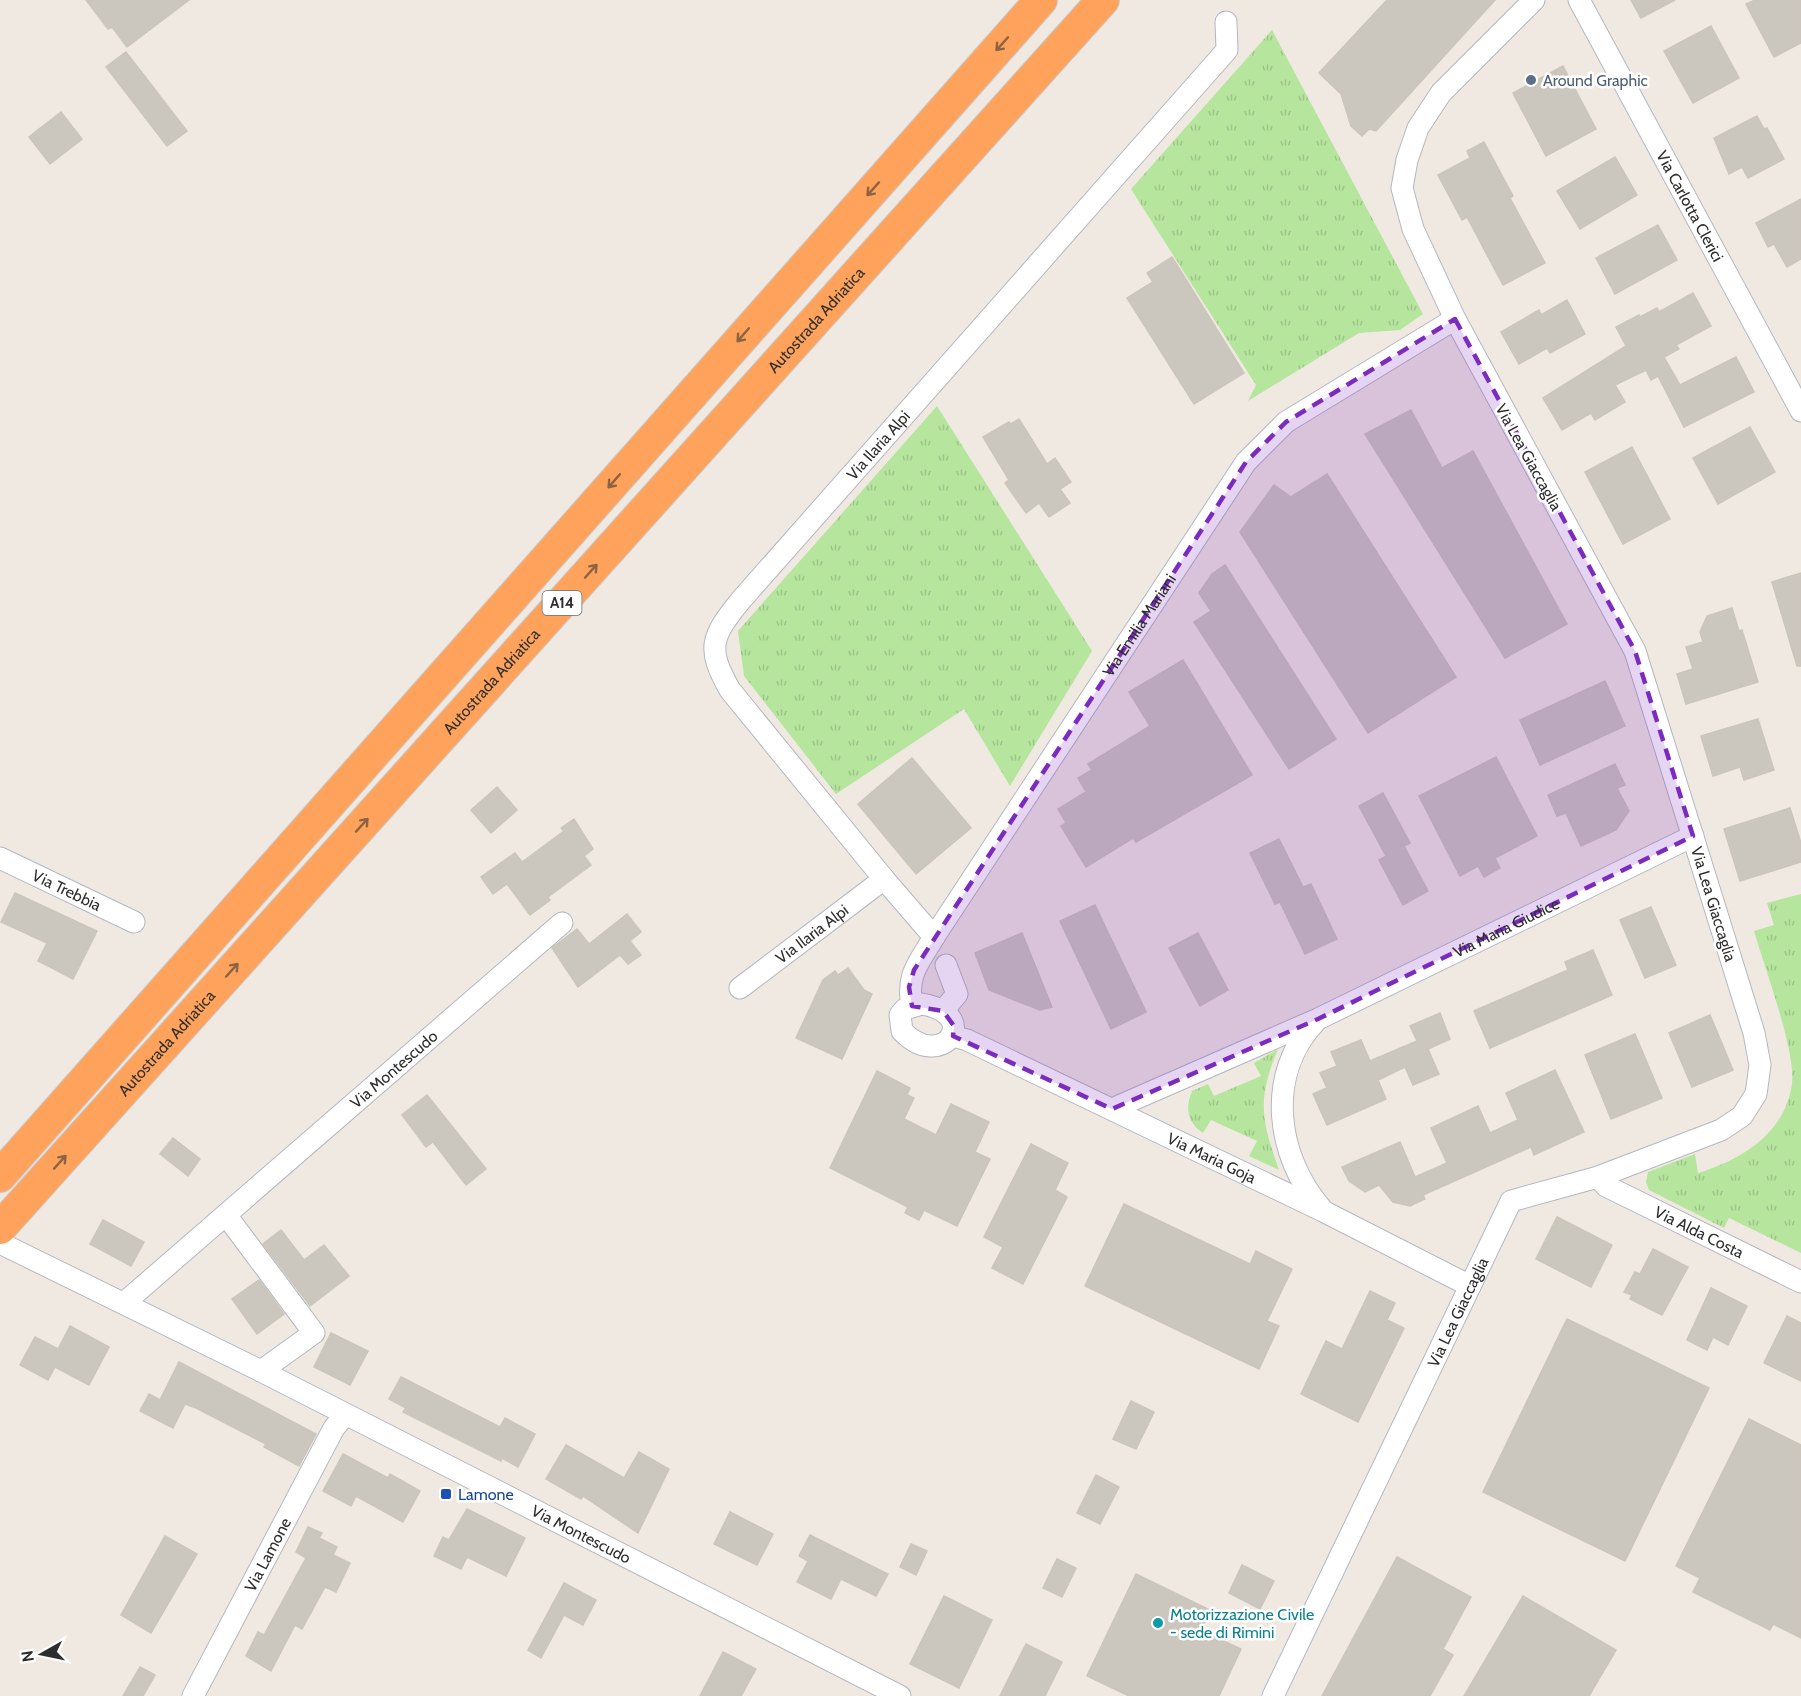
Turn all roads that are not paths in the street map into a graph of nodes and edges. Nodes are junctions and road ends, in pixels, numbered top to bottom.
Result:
1 (1041, 0) edge
2 (1103, 0) edge
3 (1534, 0) edge
4 (1579, 0) edge
5 (1226, 22) dead end
6 (1455, 319) junction
7 (1801, 411) edge
8 (1693, 836) junction
9 (0, 858) edge
10 (884, 879) junction
11 (134, 922) dead end
12 (562, 923) dead end
13 (934, 937) junction
14 (946, 965) dead end
15 (740, 988) dead end
16 (912, 1006) junction
17 (943, 1011) junction
18 (1318, 1019) junction
19 (953, 1036) junction
20 (1112, 1109) junction
21 (0, 1176) edge
22 (1598, 1177) junction
23 (1323, 1211) junction
24 (226, 1215) junction
25 (10, 1217) edge
26 (0, 1243) edge
27 (1801, 1282) edge
28 (1470, 1286) junction
29 (124, 1303) junction
30 (261, 1371) junction
31 (345, 1415) junction
32 (193, 1696) edge
33 (900, 1696) edge
34 (1273, 1696) edge

1 -> 21 highway, A14
25 -> 2 highway, Autostrada Adriatica / A14
3 - 6 street, Via Lea Giaccaglia
4 - 7 street, Via Carlotta Clerici
5 - 10 street, Via Ilaria Alpi
6 - 8 street, Via Lea Giaccaglia
6 - 13 street, Via Emilia Mariani
8 - 18 street, Via Maria Giudice
8 - 22 street, Via Lea Giaccaglia
9 - 11 street, Via Trebbia
10 - 13 street, Via Ilaria Alpi
10 - 15 street, Via Ilaria Alpi
12 - 24 street, Via Montescudo
13 - 16 street, Via Emilia Mariani
14 - 17 street
16 - 17 street
16 - 19 street
17 - 19 street
18 - 20 street, Via Maria Giudice
18 - 23 street, Via Maria Giudice
19 - 20 street, Via Maria Goja
20 - 23 street, Via Maria Goja
22 - 27 street, Via Alda Costa
22 - 28 street, Via Lea Giaccaglia
23 - 28 street, Via Maria Goja
24 - 29 street, Via Montescudo
24 - 30 street
26 - 29 street, Via Montescudo
28 - 34 street, Via Lea Giaccaglia
29 - 30 street, Via Montescudo
30 - 31 street, Via Montescudo
31 - 32 street, Via Lamone
31 - 33 street, Via Montescudo

